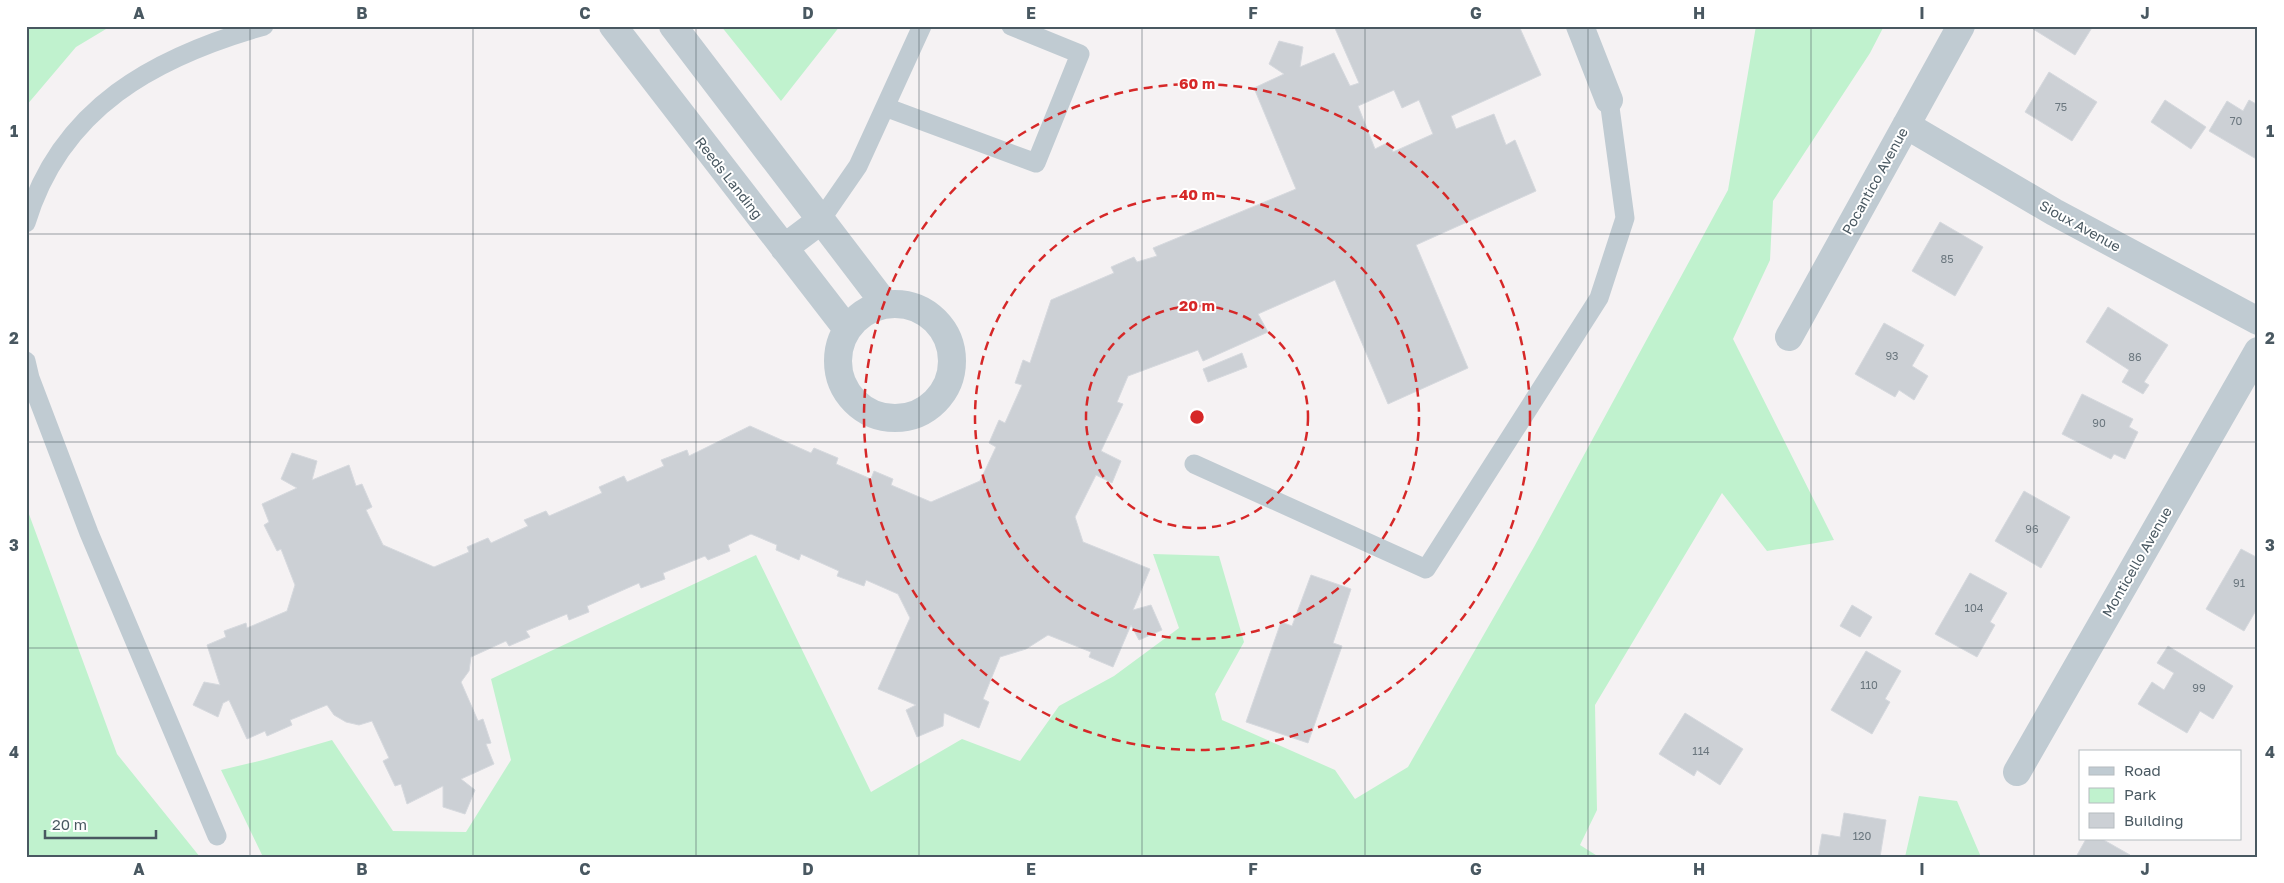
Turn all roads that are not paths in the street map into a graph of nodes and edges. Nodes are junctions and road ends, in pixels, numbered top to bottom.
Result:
1 (264, 26) edge
2 (612, 26) edge
3 (673, 26) edge
4 (922, 26) edge
5 (1011, 26) edge
6 (1580, 26) edge
7 (1961, 26) edge
8 (1609, 100) joint
9 (885, 107) junction
10 (1906, 126) junction
11 (820, 221) junction
12 (26, 223) edge
13 (784, 248) junction
14 (886, 304) junction
15 (2258, 321) edge
16 (847, 329) junction
17 (1789, 337) dead end
18 (2258, 351) edge
19 (26, 361) edge
20 (1194, 464) dead end
21 (2017, 772) dead end
22 (217, 836) dead end

1 - 12 lane
2 - 13 street, Reeds Landing
3 - 11 street
4 - 9 lane
5 - 9 lane
6 - 8 street
7 - 10 street, Pocantico Avenue
8 - 20 lane
9 - 11 lane
10 - 15 street, Sioux Avenue
10 - 17 street, Pocantico Avenue
11 - 13 street
11 - 14 street
13 - 16 street, Reeds Landing
14 - 16 street
14 - 16 street
18 - 21 street, Monticello Avenue
19 - 22 lane

